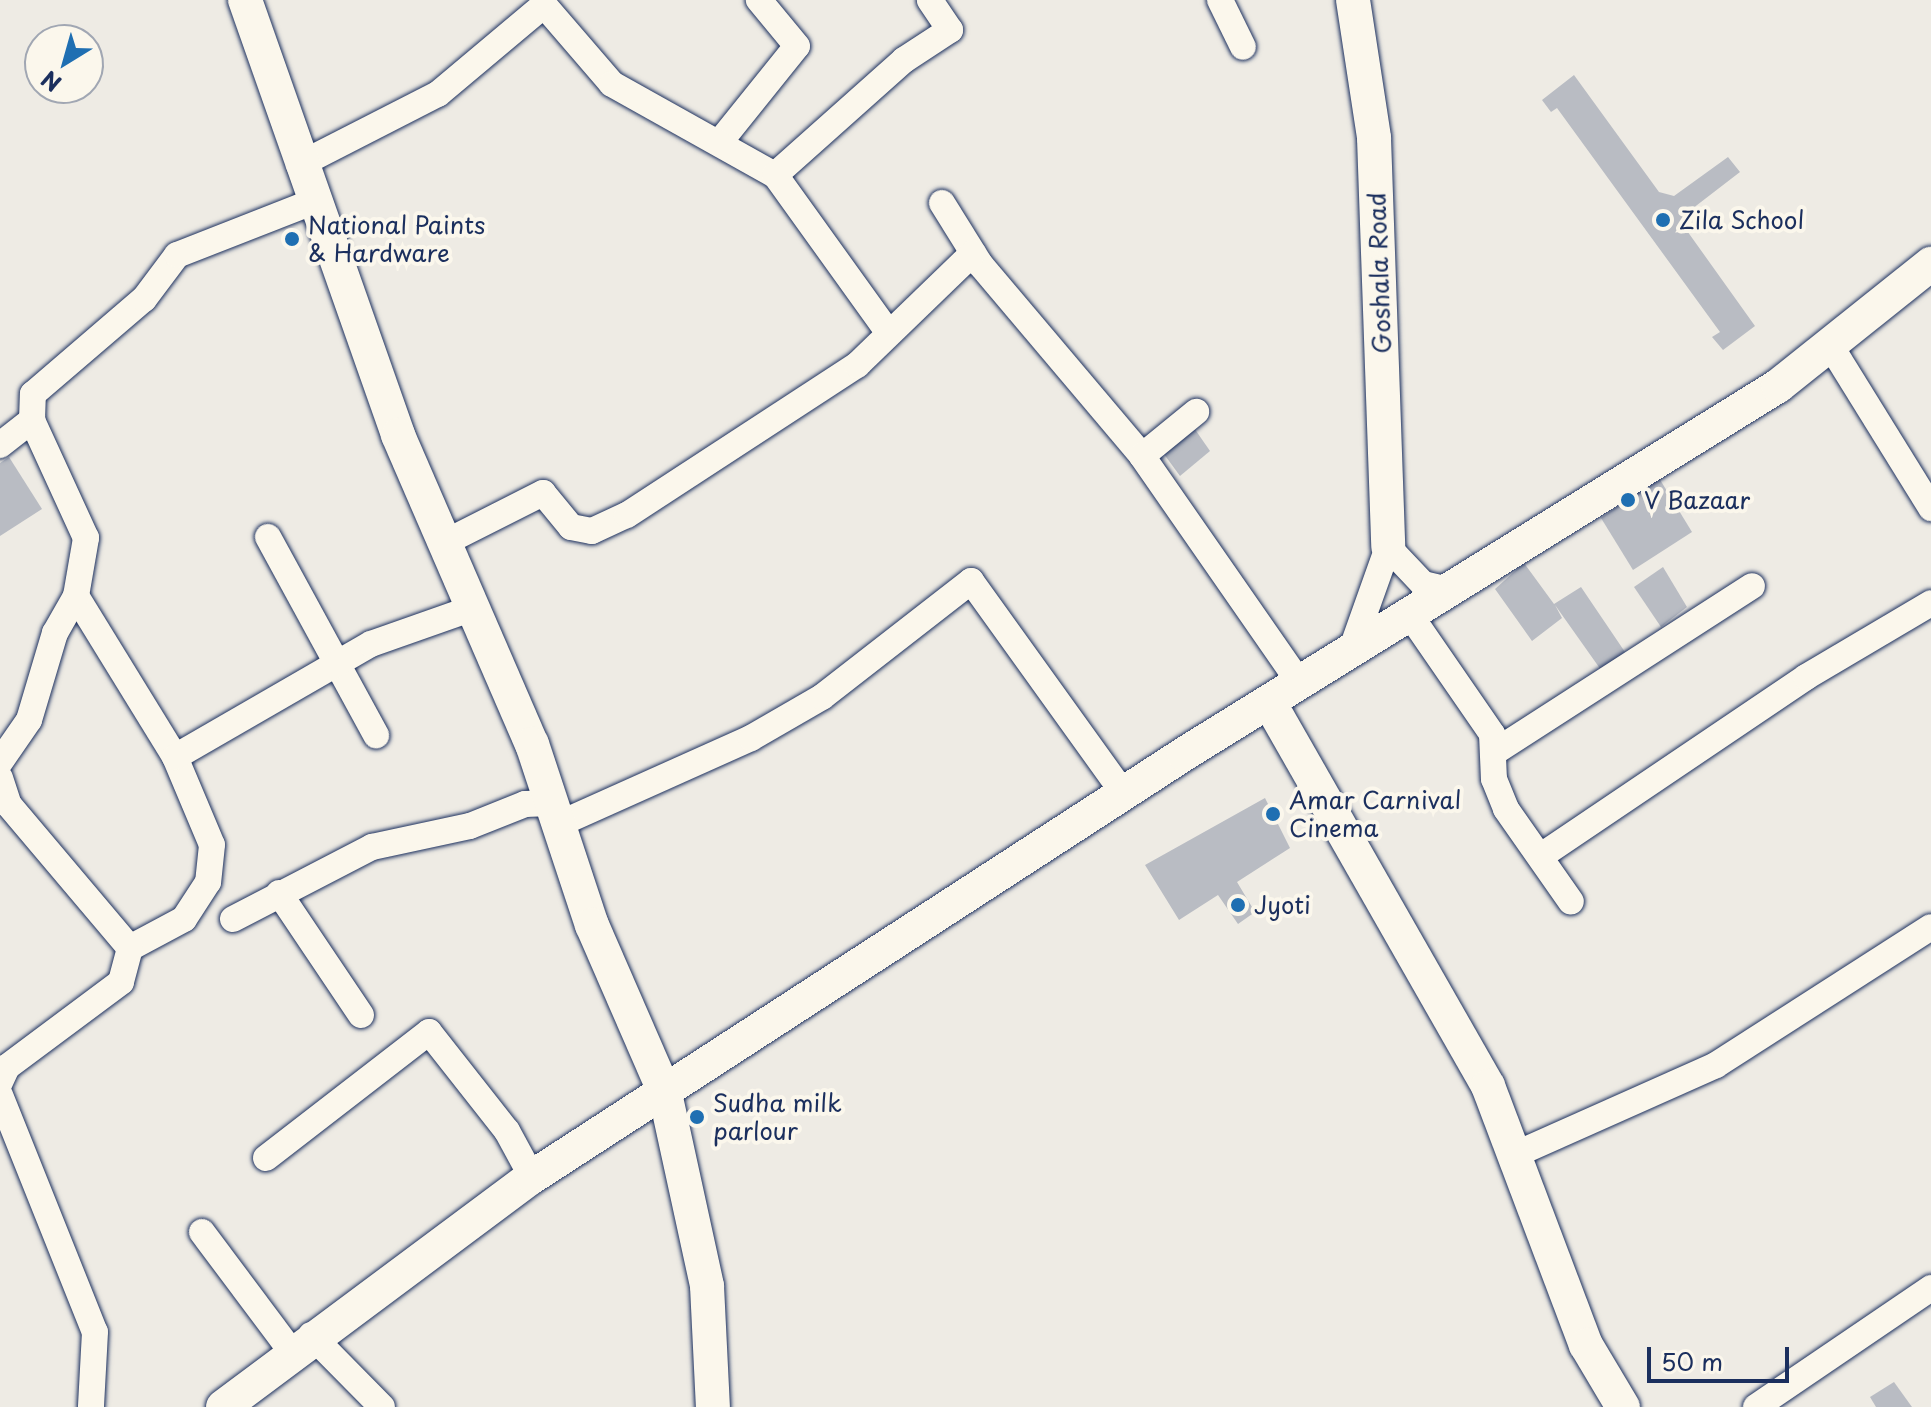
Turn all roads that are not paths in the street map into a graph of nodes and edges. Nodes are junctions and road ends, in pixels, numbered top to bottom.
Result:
1 (245, 0) edge
2 (759, 0) edge
3 (930, 0) edge
4 (1220, 0) edge
5 (1353, 0) edge
6 (1243, 47) dead end
7 (719, 143) junction
8 (299, 165) junction
9 (775, 175) junction
10 (312, 202) junction
11 (942, 203) dead end
12 (973, 253) junction
13 (1929, 270) edge
14 (888, 332) junction
15 (1830, 345) junction
16 (1196, 412) dead end
17 (32, 420) junction
18 (0, 445) edge
19 (1142, 456) junction
20 (1931, 508) edge
21 (268, 537) dead end
22 (444, 543) junction
23 (1388, 547) junction
24 (1752, 586) dead end
25 (1449, 590) junction
26 (76, 596) junction
27 (1931, 603) edge
28 (473, 608) junction
29 (1410, 615) junction
30 (1351, 651) junction
31 (337, 662) junction
32 (1300, 683) junction
33 (1269, 702) junction
34 (376, 735) dead end
35 (1493, 753) junction
36 (175, 757) junction
37 (0, 762) edge
38 (0, 778) edge
39 (1124, 794) junction
40 (555, 814) junction
41 (1541, 856) junction
42 (279, 893) junction
43 (1571, 902) dead end
44 (233, 919) dead end
45 (1931, 927) edge
46 (130, 948) junction
47 (361, 1015) dead end
48 (0, 1082) edge
49 (665, 1093) junction
50 (0, 1095) edge
51 (1514, 1155) junction
52 (266, 1158) dead end
53 (532, 1177) junction
54 (202, 1232) dead end
55 (1931, 1288) edge
56 (301, 1343) junction
57 (91, 1407) edge
58 (223, 1407) edge
59 (382, 1407) edge
60 (713, 1407) edge
61 (1623, 1407) edge
62 (1756, 1407) edge

1 - 8 main road
2 - 7 street
3 - 9 street
4 - 6 street
5 - 23 main road, Goshala Road
7 - 8 street
7 - 9 street
8 - 10 main road
9 - 14 street
10 - 17 street
10 - 22 main road
11 - 12 street
12 - 14 street
12 - 19 street
13 - 15 main road
14 - 22 street
15 - 20 street
15 - 25 main road
16 - 19 street
17 - 18 street
17 - 26 street
19 - 32 street
21 - 31 street
22 - 28 main road
23 - 25 street
23 - 30 street
24 - 35 street
25 - 29 main road
26 - 36 street
26 - 37 street
27 - 41 street
28 - 31 street
28 - 40 main road
29 - 30 main road
29 - 35 street
30 - 32 main road
31 - 34 street
31 - 36 street
32 - 33 main road
33 - 39 main road
33 - 51 main road
35 - 41 street
36 - 46 street
38 - 46 street
39 - 40 street
39 - 49 main road
40 - 42 street
40 - 49 main road
41 - 43 street
42 - 44 street
42 - 47 street
45 - 51 street
46 - 48 street
49 - 53 main road
49 - 60 main road
50 - 57 street
51 - 61 main road
52 - 53 street
53 - 56 main road
54 - 56 street
55 - 62 street
56 - 58 main road
56 - 59 street

